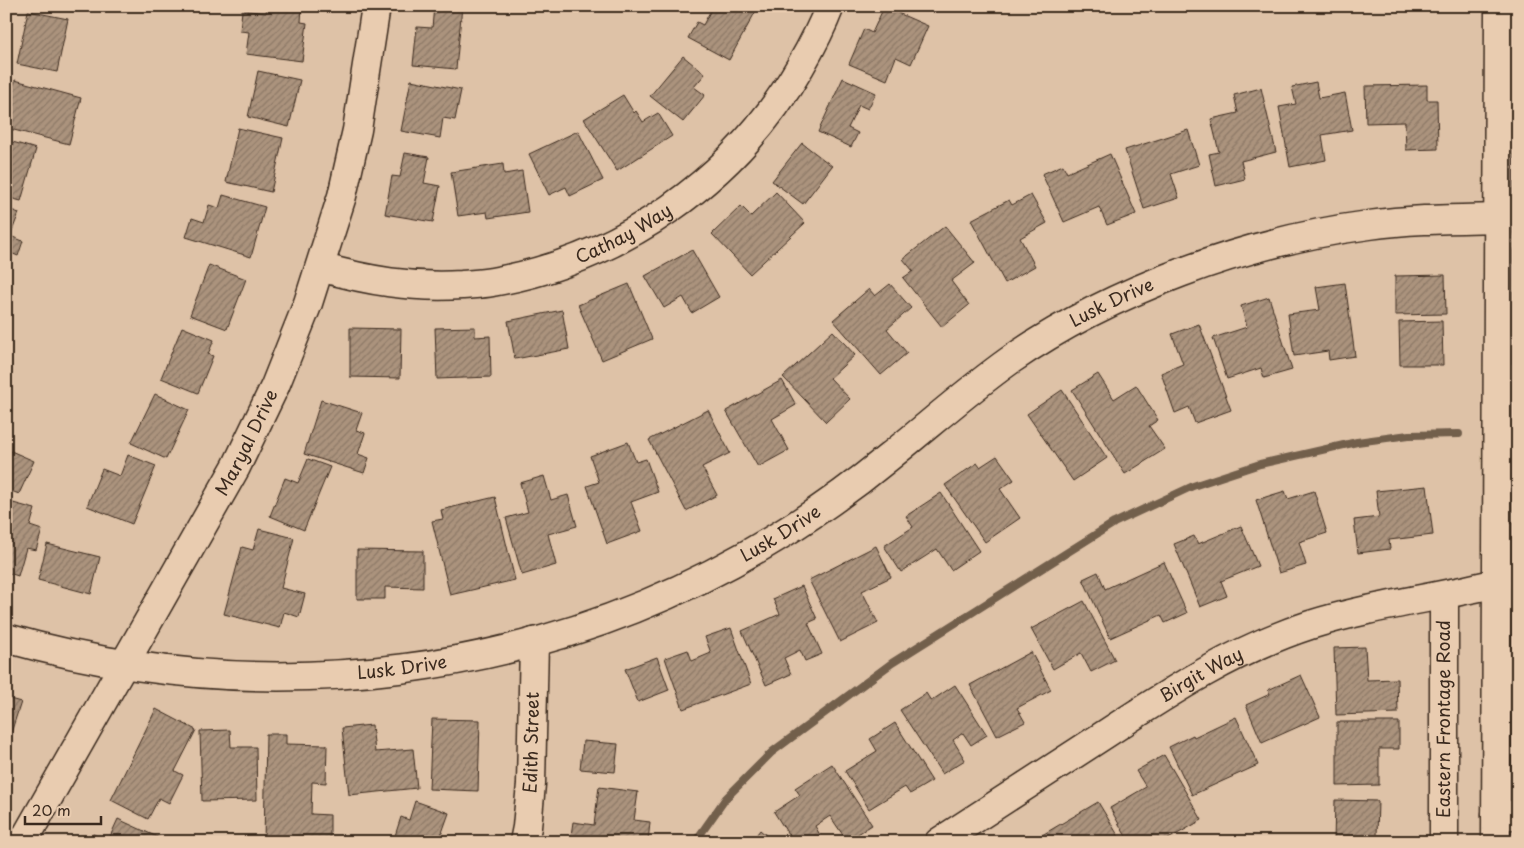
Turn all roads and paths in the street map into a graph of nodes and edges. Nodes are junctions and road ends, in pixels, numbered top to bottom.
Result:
1 (376, 6) edge
2 (830, 6) edge
3 (1499, 6) edge
4 (1498, 218) junction
5 (320, 268) junction
6 (1508, 371) edge
7 (1497, 583) junction
8 (1444, 596) junction
9 (6, 638) edge
10 (534, 642) junction
11 (124, 665) junction
12 (1504, 824) edge
13 (23, 842) edge
14 (524, 842) edge
15 (939, 842) edge
16 (1444, 842) edge

1 - 5 street, Maryal Drive
2 - 5 street, Cathay Way
3 - 4 street
4 - 6 street
4 - 10 street, Lusk Drive
5 - 11 street, Maryal Drive
6 - 7 street
7 - 8 street, Birgit Way
7 - 12 street
8 - 15 street, Birgit Way
8 - 16 street, Eastern Frontage Road
9 - 11 street, Lusk Drive
10 - 11 street, Lusk Drive
10 - 14 street, Edith Street
11 - 13 street, Maryal Drive

